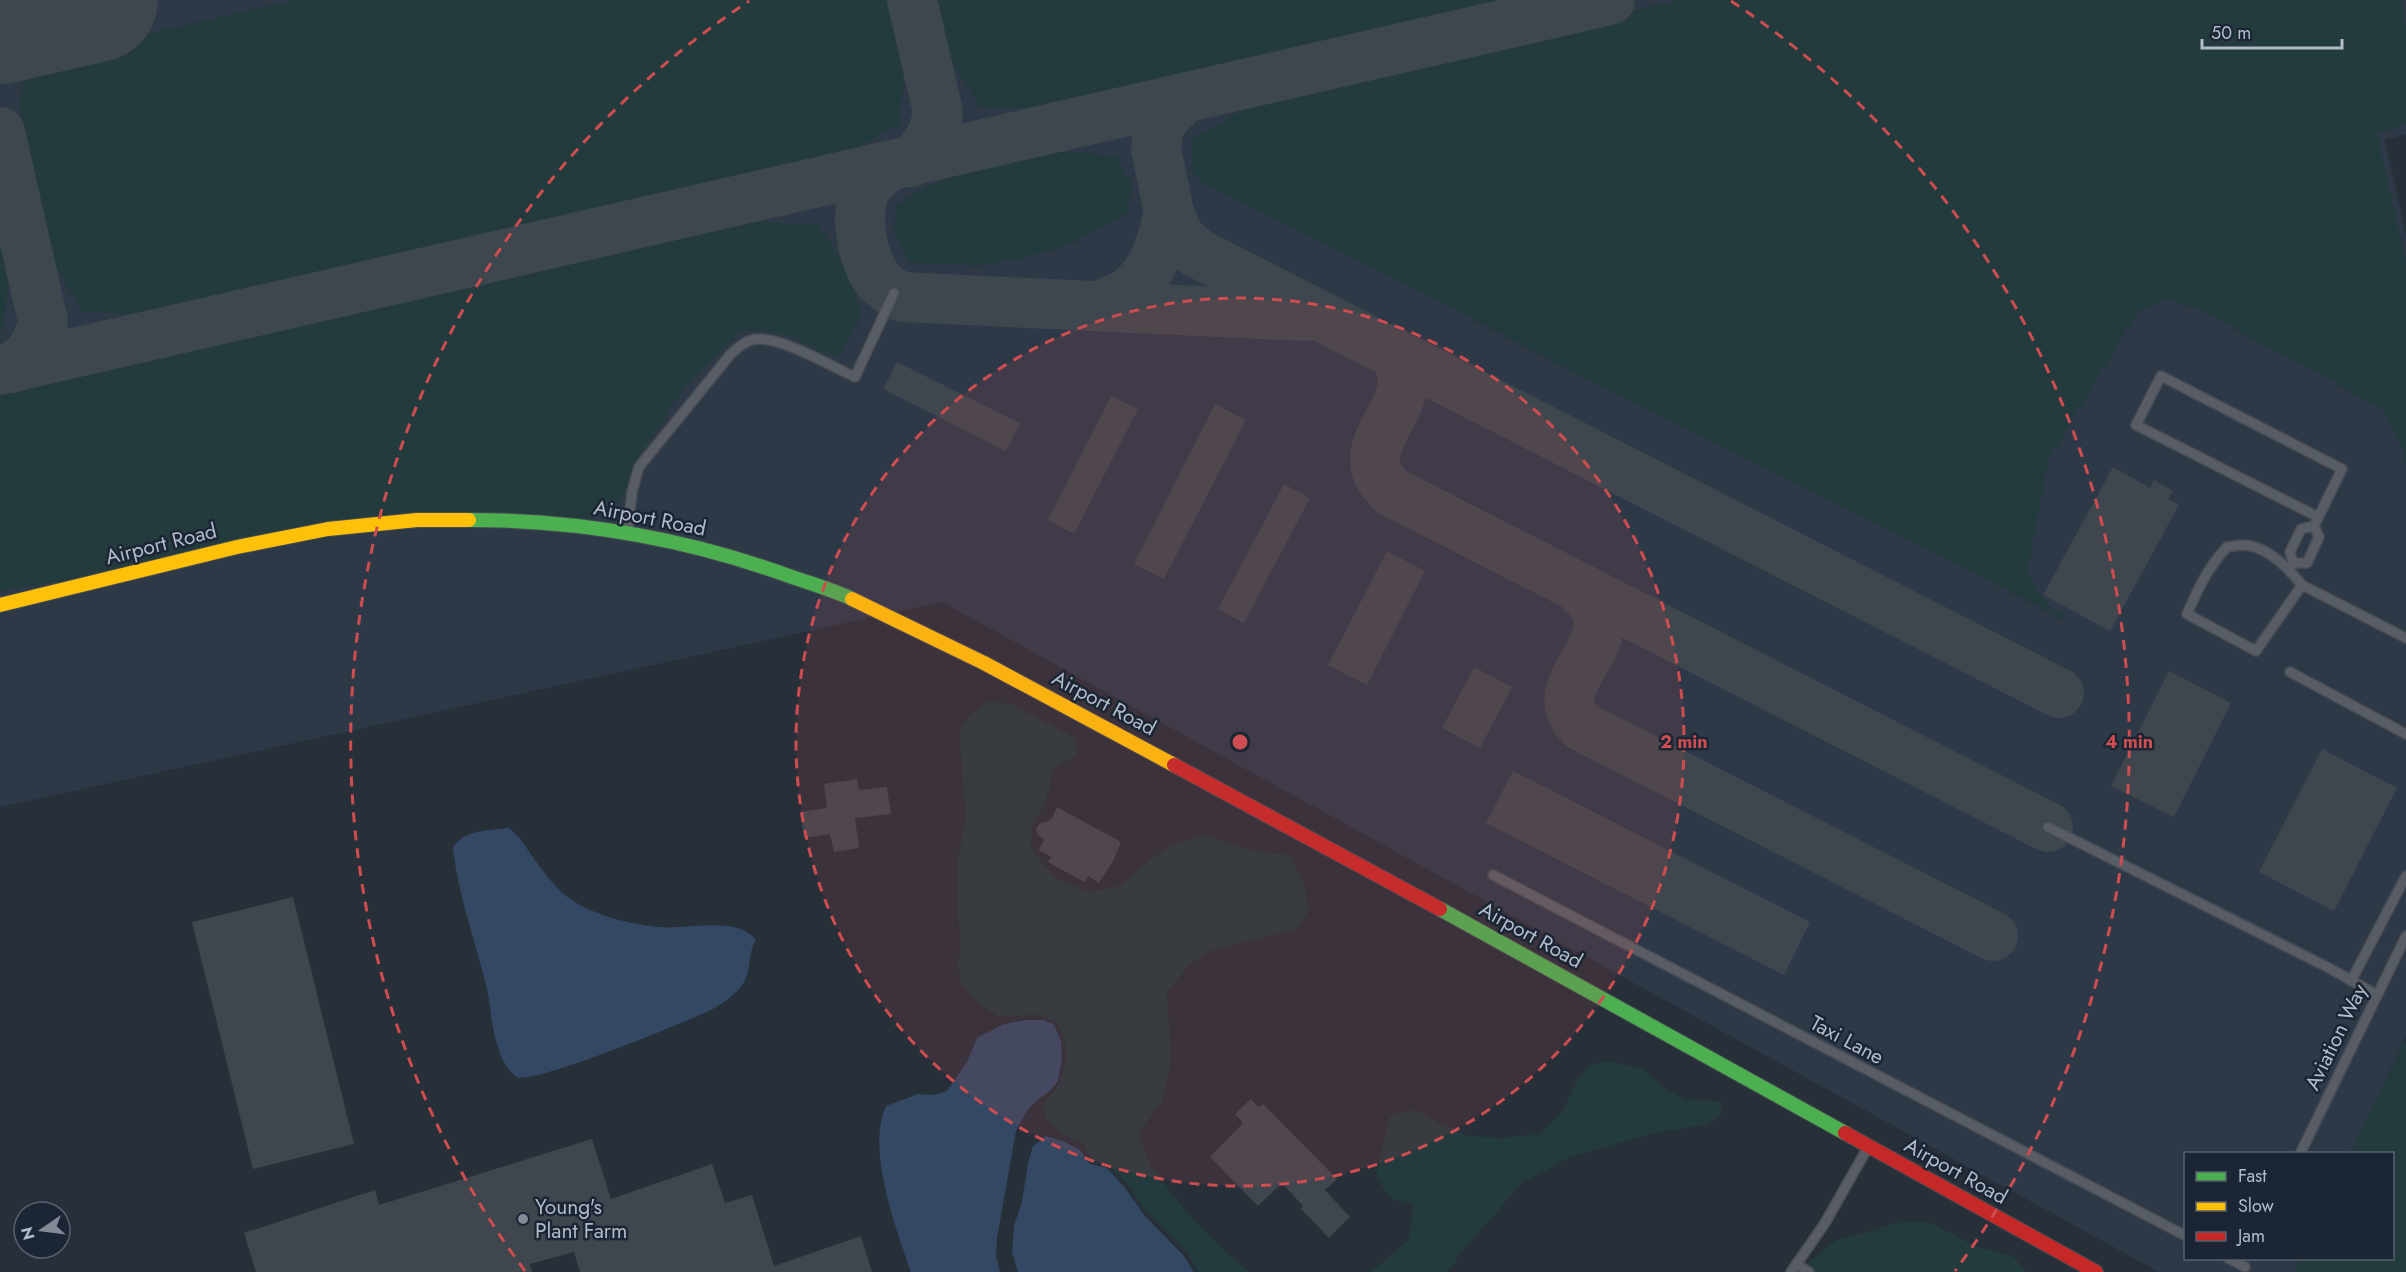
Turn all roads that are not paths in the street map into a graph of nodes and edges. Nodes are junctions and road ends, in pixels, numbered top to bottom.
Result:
1 (894, 294) dead end
2 (2318, 517) junction
3 (2314, 526) junction
4 (628, 533) junction
5 (2291, 567) junction
6 (2302, 585) junction
7 (0, 605) edge
8 (2406, 638) edge
9 (2290, 672) dead end
10 (2406, 734) edge
11 (2048, 827) dead end
12 (1492, 875) dead end
13 (2406, 876) edge
14 (2406, 936) edge
15 (2351, 981) junction
16 (2377, 995) junction
17 (1868, 1146) junction
18 (2301, 1152) edge
19 (2184, 1235) edge
20 (1794, 1268) edge
21 (1809, 1272) edge
22 (2096, 1272) edge

1 - 4 lane
2 - 2 lane
2 - 3 lane
3 - 5 lane
3 - 5 lane
4 - 7 street, Airport Road
4 - 17 street, Airport Road
5 - 6 lane
5 - 6 lane
6 - 8 lane
9 - 10 lane
11 - 15 lane
12 - 19 lane, Taxi Lane
13 - 15 lane
14 - 16 lane, Aviation Way
15 - 16 lane
16 - 18 lane, Aviation Way
17 - 20 lane
17 - 22 street, Airport Road
20 - 21 lane

